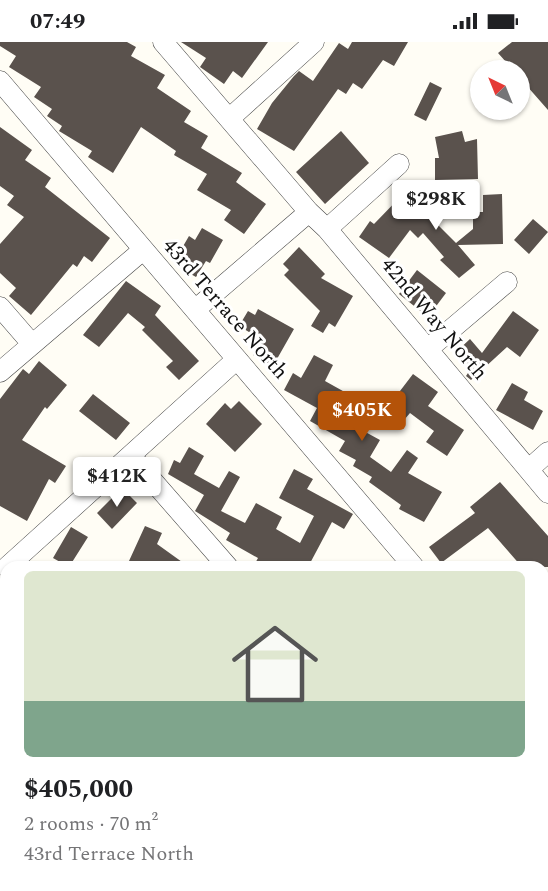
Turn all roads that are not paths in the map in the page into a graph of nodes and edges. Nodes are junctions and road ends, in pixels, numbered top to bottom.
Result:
1 (163, 42) edge
2 (314, 42) edge
3 (0, 81) edge
4 (230, 118) junction
5 (399, 164) dead end
6 (309, 212) junction
7 (327, 229) junction
8 (143, 250) junction
9 (507, 282) dead end
10 (0, 307) edge
11 (196, 309) junction
12 (32, 344) junction
13 (428, 349) junction
14 (237, 359) junction
15 (0, 372) edge
16 (548, 452) edge
17 (131, 456) junction
18 (529, 470) junction
19 (548, 493) edge
20 (19, 561) edge
21 (223, 561) edge
22 (409, 561) edge

1 - 4 street, 42nd Way North
2 - 4 street
3 - 8 street, 43rd Terrace North
4 - 6 street, 42nd Way North
5 - 7 street
6 - 7 street, 42nd Way North
6 - 11 street
7 - 13 street, 42nd Way North
8 - 11 street, 43rd Terrace North
8 - 12 street
9 - 13 street
10 - 12 street
11 - 14 street, 43rd Terrace North
12 - 15 street
13 - 18 street, 42nd Way North
14 - 17 street
14 - 22 street, 43rd Terrace North
16 - 18 street
17 - 20 street
17 - 21 street
18 - 19 street, 42nd Way North

